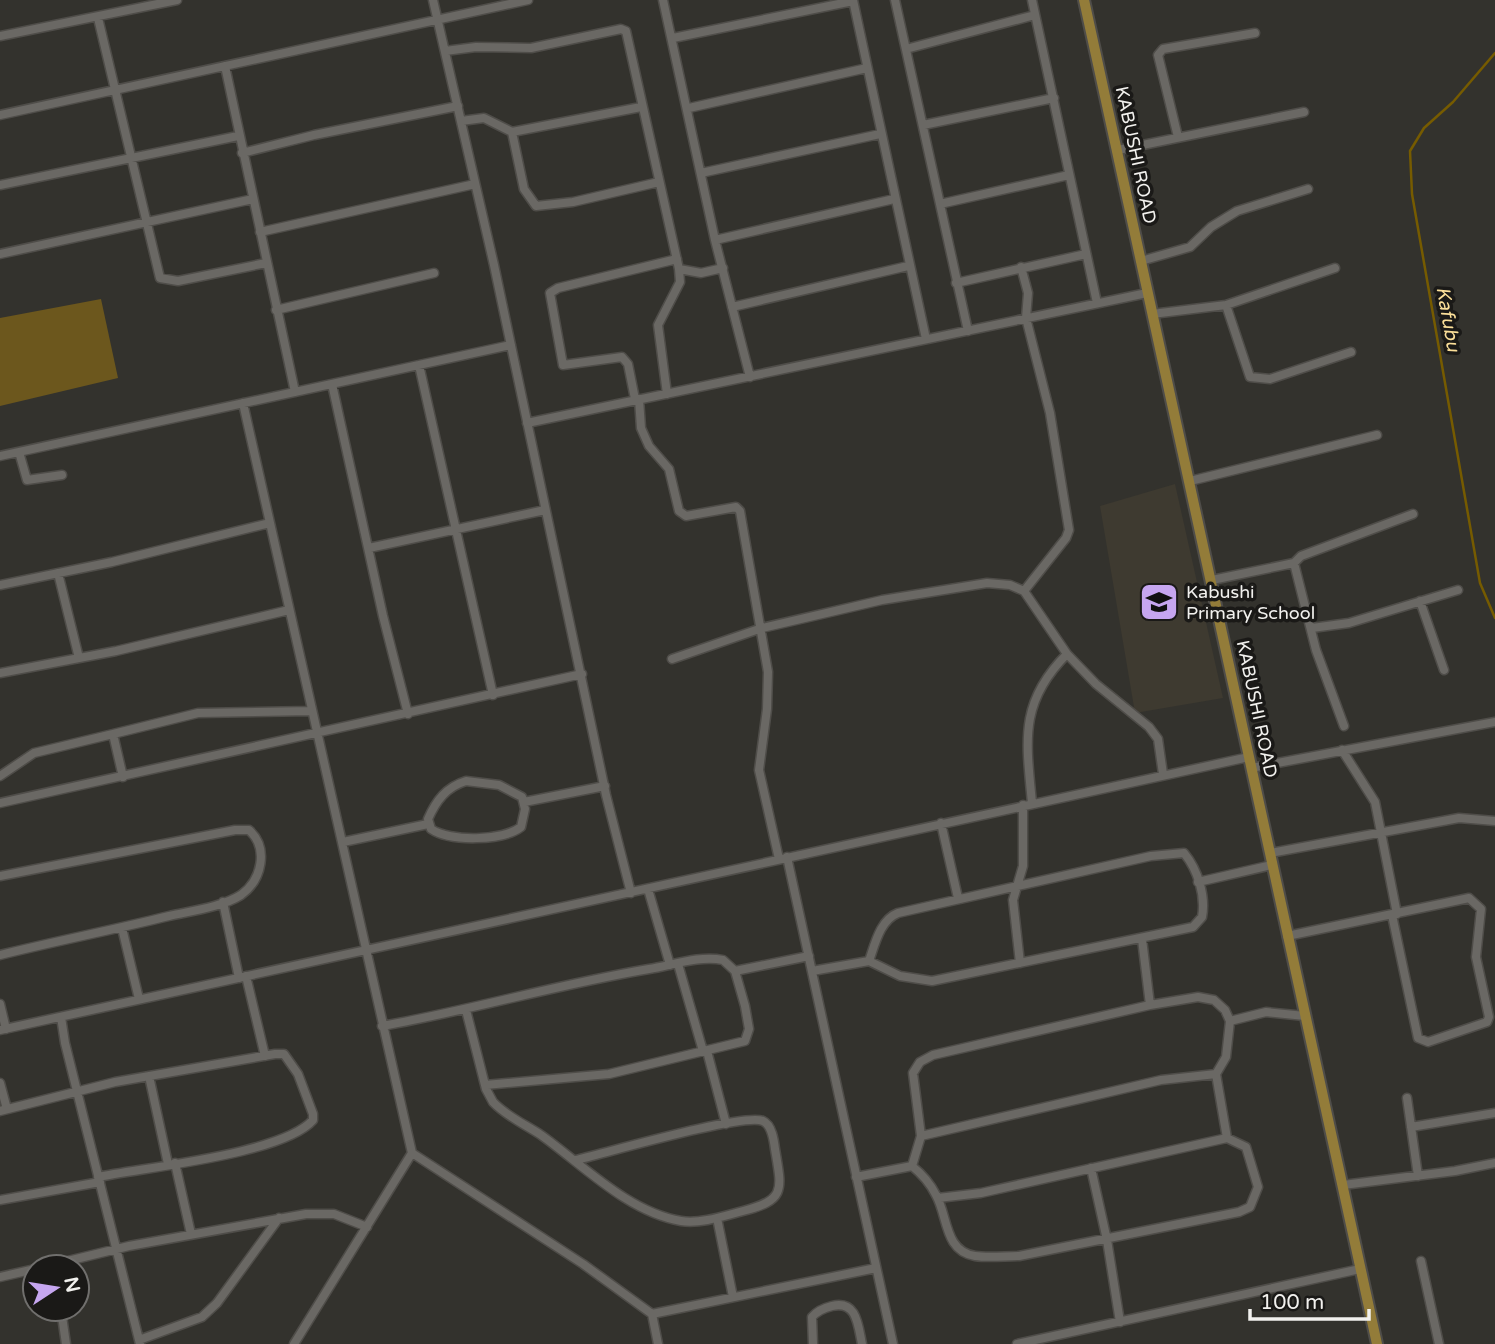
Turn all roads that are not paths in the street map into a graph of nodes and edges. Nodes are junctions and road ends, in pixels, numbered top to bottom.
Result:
1 (177, 0) edge
2 (433, 0) edge
3 (528, 0) edge
4 (663, 0) edge
5 (853, 0) edge
6 (895, 0) edge
7 (1032, 0) edge
8 (1084, 0) edge
9 (1035, 15) junction
10 (98, 18) junction
11 (438, 21) junction
12 (1255, 33) dead end
13 (0, 36) edge
14 (673, 38) junction
15 (906, 49) junction
16 (445, 51) junction
17 (225, 66) junction
18 (867, 68) junction
19 (115, 91) junction
20 (1054, 98) junction
21 (458, 106) junction
22 (642, 107) junction
23 (689, 108) junction
24 (1304, 112) dead end
25 (0, 116) edge
26 (461, 121) junction
27 (923, 125) junction
28 (513, 132) junction
29 (880, 134) junction
30 (238, 135) junction
31 (1178, 136) junction
32 (1118, 150) junction
33 (242, 153) junction
34 (131, 158) junction
35 (701, 173) junction
36 (1069, 175) junction
37 (659, 182) junction
38 (475, 184) junction
39 (0, 185) edge
40 (1308, 189) dead end
41 (253, 199) junction
42 (894, 199) junction
43 (940, 204) junction
44 (144, 221) junction
45 (260, 232) junction
46 (715, 240) junction
47 (0, 254) edge
48 (1087, 254) junction
49 (677, 259) junction
50 (1141, 261) junction
51 (266, 263) junction
52 (908, 266) junction
53 (1021, 267) junction
54 (723, 268) junction
55 (1335, 268) dead end
56 (680, 269) junction
57 (434, 273) dead end
58 (956, 282) junction
59 (1147, 293) junction
60 (1097, 303) junction
61 (1226, 305) junction
62 (732, 307) junction
63 (276, 310) junction
64 (1152, 314) junction
65 (1026, 318) junction
66 (968, 331) junction
67 (926, 340) junction
68 (511, 345) junction
69 (1352, 352) dead end
70 (419, 365) junction
71 (750, 377) junction
72 (332, 384) junction
73 (295, 392) junction
74 (667, 394) junction
75 (637, 399) junction
76 (243, 403) junction
77 (527, 422) junction
78 (1377, 435) dead end
79 (19, 452) junction
80 (0, 456) edge
81 (62, 474) dead end
82 (1190, 481) junction
83 (545, 510) junction
84 (1413, 514) dead end
85 (270, 523) junction
86 (454, 532) junction
87 (369, 548) junction
88 (1294, 563) junction
89 (58, 573) junction
90 (1212, 580) junction
91 (0, 585) edge
92 (1458, 590) dead end
93 (1024, 591) junction
94 (1420, 601) junction
95 (289, 610) junction
96 (762, 628) junction
97 (1312, 628) junction
98 (1067, 654) junction
99 (79, 659) junction
100 (672, 659) dead end
101 (1444, 670) dead end
102 (0, 673) edge
103 (582, 674) junction
104 (493, 695) junction
105 (311, 711) junction
106 (408, 714) junction
107 (1495, 722) edge
108 (1344, 726) dead end
109 (113, 734) junction
110 (317, 735) junction
111 (1342, 750) junction
112 (1250, 763) junction
113 (1163, 774) junction
114 (0, 776) edge
115 (123, 777) junction
116 (605, 786) junction
117 (524, 802) junction
118 (0, 803) edge
119 (1032, 803) junction
120 (1023, 805) junction
121 (1495, 821) edge
122 (941, 823) junction
123 (428, 824) junction
124 (1383, 831) junction
125 (343, 842) junction
126 (1270, 853) junction
127 (783, 858) junction
128 (1272, 865) junction
129 (0, 876) edge
130 (1198, 882) junction
131 (1017, 885) junction
132 (648, 889) junction
133 (631, 893) junction
134 (958, 898) junction
135 (223, 902) junction
136 (1394, 915) junction
137 (122, 928) junction
138 (1287, 936) junction
139 (1142, 939) junction
140 (365, 949) junction
141 (0, 955) edge
142 (808, 956) junction
143 (869, 961) junction
144 (1020, 963) junction
145 (674, 965) junction
146 (735, 971) junction
147 (812, 971) junction
148 (242, 977) junction
149 (139, 999) junction
150 (0, 1004) edge
151 (1150, 1005) junction
152 (466, 1010) junction
153 (1305, 1016) junction
154 (61, 1017) junction
155 (1230, 1021) junction
156 (382, 1026) junction
157 (3, 1030) edge
158 (705, 1051) junction
159 (265, 1056) junction
160 (1216, 1074) junction
161 (149, 1076) junction
162 (0, 1083) edge
163 (485, 1084) junction
164 (77, 1091) junction
165 (1407, 1098) dead end
166 (4, 1110) edge
167 (1495, 1113) edge
168 (726, 1124) junction
169 (1411, 1127) junction
170 (921, 1136) junction
171 (1227, 1138) junction
172 (412, 1153) junction
173 (576, 1160) junction
174 (172, 1163) junction
175 (1495, 1163) edge
176 (912, 1166) junction
177 (1091, 1168) junction
178 (1418, 1176) junction
179 (856, 1177) junction
180 (99, 1179) junction
181 (1343, 1185) junction
182 (938, 1198) junction
183 (0, 1200) edge
184 (279, 1218) junction
185 (717, 1218) junction
186 (366, 1227) junction
187 (191, 1234) junction
188 (1107, 1240) junction
189 (115, 1249) junction
190 (91, 1256) edge
191 (1421, 1261) dead end
192 (876, 1268) junction
193 (1360, 1269) junction
194 (21, 1272) edge
195 (0, 1277) edge
196 (733, 1297) junction
197 (652, 1314) junction
198 (1120, 1322) junction
199 (63, 1323) edge
200 (139, 1342) edge
201 (66, 1344) edge
202 (294, 1344) edge
203 (658, 1344) edge
204 (813, 1344) edge
205 (862, 1344) edge
206 (893, 1344) edge
207 (1017, 1344) edge
208 (1377, 1344) edge
209 (1438, 1344) edge

1 - 10 street
2 - 11 street
3 - 11 street
4 - 14 street
5 - 14 street
5 - 18 street
6 - 15 street
7 - 9 street
8 - 32 main road, KABUSHI ROAD
9 - 15 street
9 - 20 street
10 - 13 street
10 - 19 street
11 - 16 street
11 - 17 street
12 - 31 street
14 - 23 street
15 - 27 street
16 - 21 street
16 - 22 street
17 - 19 street
17 - 30 street
18 - 23 street
18 - 29 street
19 - 25 street
19 - 34 street
20 - 27 street
20 - 36 street
21 - 26 street
21 - 33 street
22 - 28 street
22 - 37 street
23 - 35 street
24 - 31 street
26 - 28 street
26 - 38 street
27 - 43 street
28 - 37 street
29 - 35 street
29 - 42 street
30 - 33 street
30 - 34 street
31 - 32 street
32 - 50 main road, KABUSHI ROAD
33 - 41 street
34 - 39 street
34 - 44 street
35 - 46 street
36 - 43 street
36 - 48 street
37 - 49 street
38 - 45 street
38 - 68 street
40 - 50 street
41 - 44 street
41 - 45 street
42 - 46 street
42 - 52 street
43 - 58 street
44 - 47 street
44 - 51 street
45 - 51 street
46 - 54 street
48 - 53 street
48 - 60 street
49 - 56 street
49 - 75 street
50 - 59 main road, KABUSHI ROAD
51 - 63 street
52 - 62 street
52 - 67 street
53 - 58 street
53 - 65 street
54 - 56 street
54 - 62 street
55 - 61 street
56 - 74 street
57 - 63 street
58 - 66 street
59 - 60 street
59 - 64 main road, KABUSHI ROAD
60 - 65 street
61 - 64 street
61 - 69 street
62 - 71 street
63 - 73 street
64 - 82 main road, KABUSHI ROAD
65 - 66 street
65 - 93 street
66 - 67 street
67 - 71 street
68 - 70 street
68 - 77 street
70 - 72 street
70 - 86 street
71 - 74 street
72 - 73 street
72 - 87 street
73 - 76 street
74 - 75 street
75 - 77 street
75 - 96 street
76 - 79 street
76 - 85 street
77 - 83 street
78 - 82 street
79 - 80 street
79 - 81 street
82 - 90 main road, KABUSHI ROAD
83 - 86 street
83 - 103 street
84 - 88 street
85 - 89 street
85 - 95 street
86 - 87 street
86 - 104 street
87 - 106 street
88 - 90 street
88 - 97 street
89 - 91 street
89 - 99 street
90 - 112 main road, KABUSHI ROAD
92 - 94 street
93 - 96 street
93 - 98 street
94 - 97 street
94 - 101 street
95 - 99 street
95 - 105 street
96 - 100 street
96 - 127 street
97 - 108 street
98 - 113 street
98 - 119 street
99 - 102 street
103 - 104 street
103 - 116 street
104 - 106 street
105 - 109 street
105 - 110 street
106 - 110 street
107 - 111 street
109 - 114 street
109 - 115 street
110 - 115 street
110 - 125 street
111 - 112 street
111 - 124 street
112 - 113 street
112 - 126 main road, KABUSHI ROAD
113 - 119 street
115 - 118 street
116 - 117 street
116 - 133 street
117 - 123 street
117 - 123 street
119 - 120 street
120 - 122 street
120 - 131 street
121 - 124 street
122 - 127 street
122 - 134 street
123 - 125 street
124 - 126 street
124 - 136 street
125 - 140 street
126 - 128 main road, KABUSHI ROAD
127 - 132 street
127 - 142 street
128 - 130 street
128 - 138 main road, KABUSHI ROAD
129 - 135 street
130 - 131 street
130 - 139 street
131 - 134 street
131 - 144 street
132 - 133 street
132 - 145 street
133 - 140 street
134 - 143 street
135 - 137 street
135 - 148 street
136 - 136 street
136 - 138 street
137 - 141 street
137 - 149 street
138 - 153 main road, KABUSHI ROAD
139 - 144 street
139 - 151 street
140 - 148 street
140 - 156 street
142 - 146 street
142 - 147 street
143 - 144 street
143 - 147 street
145 - 146 street
145 - 152 street
145 - 158 street
146 - 158 street
147 - 179 street
148 - 149 street
148 - 159 street
149 - 154 street
150 - 157 street
151 - 155 street
151 - 170 street
152 - 156 street
152 - 163 street
153 - 155 street
153 - 181 main road, KABUSHI ROAD
154 - 157 street
154 - 164 street
155 - 160 street
156 - 172 street
158 - 163 street
158 - 168 street
159 - 161 street
159 - 174 street
160 - 170 street
160 - 171 street
161 - 164 street
161 - 174 street
162 - 166 street
163 - 173 street
164 - 166 street
164 - 180 street
165 - 169 street
167 - 169 street
168 - 173 street
168 - 185 street
169 - 178 street
170 - 176 street
171 - 177 street
171 - 188 street
172 - 186 street
172 - 197 street
173 - 185 street
174 - 180 street
174 - 187 street
175 - 178 street
176 - 179 street
176 - 182 street
177 - 182 street
177 - 188 street
178 - 181 street
179 - 192 street
180 - 183 street
180 - 189 street
181 - 193 main road, KABUSHI ROAD
182 - 188 street
184 - 186 street
184 - 187 street
184 - 200 street
185 - 196 street
186 - 202 street
187 - 189 street
188 - 198 street
189 - 190 street
189 - 200 street
191 - 209 street
192 - 196 street
192 - 206 street
193 - 198 street
193 - 208 main road, KABUSHI ROAD
194 - 195 street
196 - 197 street
197 - 203 street
198 - 207 street
199 - 201 street
204 - 205 street

